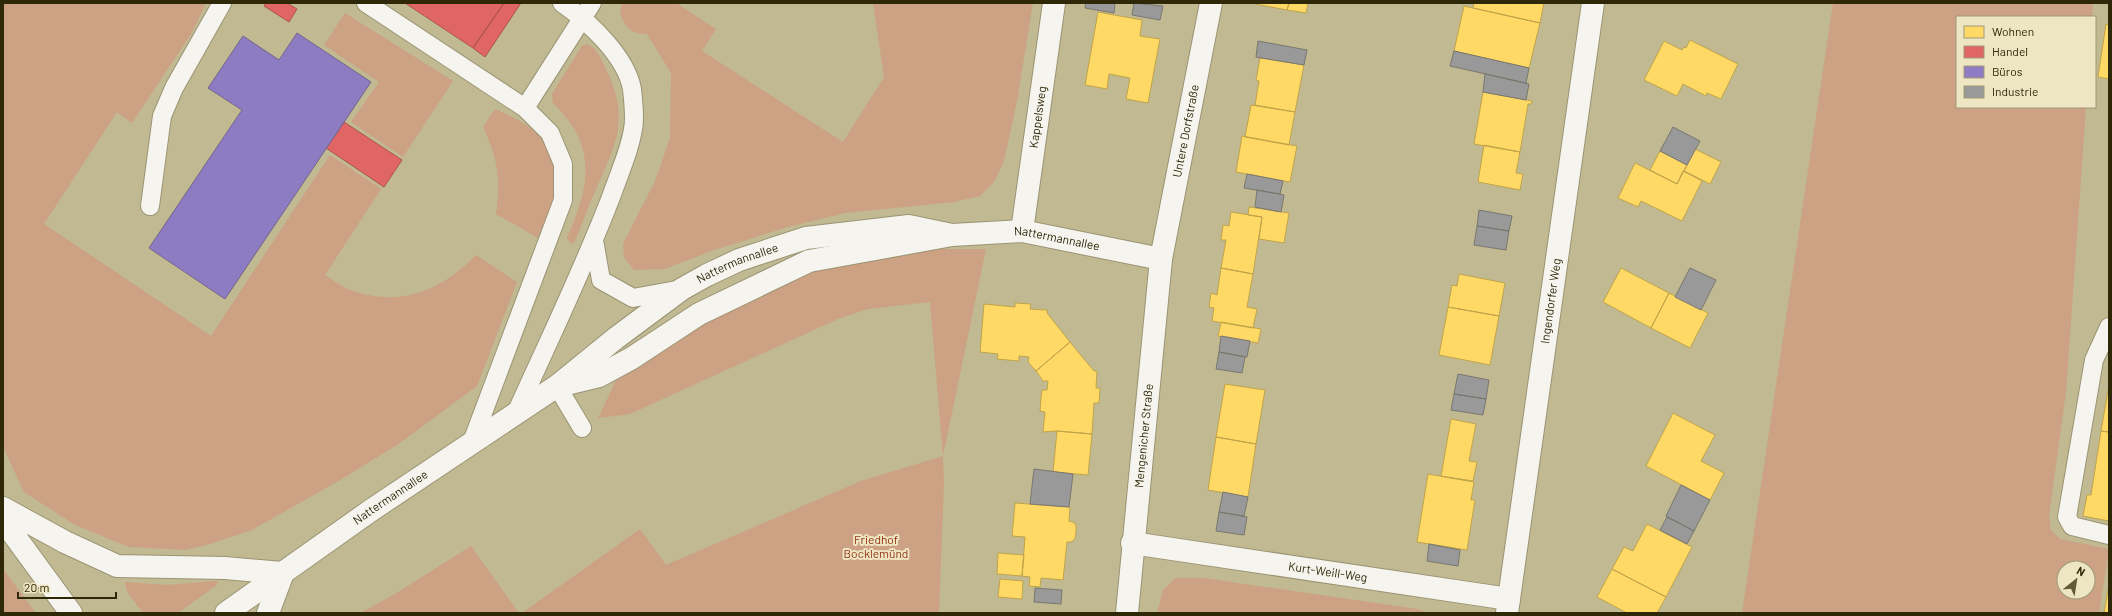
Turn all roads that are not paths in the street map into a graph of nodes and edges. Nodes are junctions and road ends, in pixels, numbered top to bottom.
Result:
1 (222, 3) edge
2 (366, 3) edge
3 (562, 3) edge
4 (1054, 3) edge
5 (1211, 3) edge
6 (1593, 3) edge
7 (587, 10) edge
8 (525, 108) junction
9 (150, 206) dead end
10 (1022, 231) junction
11 (952, 235) junction
12 (594, 240) junction
13 (1161, 259) junction
14 (682, 289) junction
15 (2109, 328) edge
16 (557, 386) junction
17 (517, 411) junction
18 (582, 428) dead end
19 (472, 442) junction
20 (3, 508) edge
21 (3, 520) edge
22 (2109, 535) edge
23 (1132, 543) junction
24 (283, 573) junction
25 (1508, 606) edge
26 (71, 613) edge
27 (226, 613) edge
28 (268, 613) edge
29 (1127, 613) edge

1 - 9 lane
2 - 8 lane
3 - 7 lane
4 - 10 street, Kappelsweg
5 - 13 street, Untere Dorfstraße
6 - 25 street, Ingendorfer Weg
7 - 8 lane
7 - 12 lane
8 - 19 lane
10 - 11 street, Nattermannallee
10 - 13 street, Nattermannallee
11 - 14 street, Nattermannallee
11 - 16 street, Nattermannallee
12 - 14 lane
12 - 17 lane
13 - 23 street, Mengenicher Straße
14 - 16 street, Nattermannallee
15 - 22 lane
16 - 17 street, Nattermannallee
16 - 18 lane
17 - 19 street, Nattermannallee
19 - 24 street, Nattermannallee
20 - 24 street
21 - 26 street
23 - 25 street, Kurt-Weill-Weg
23 - 29 street, Mengenicher Straße
24 - 27 street, Nattermannallee
24 - 28 street

